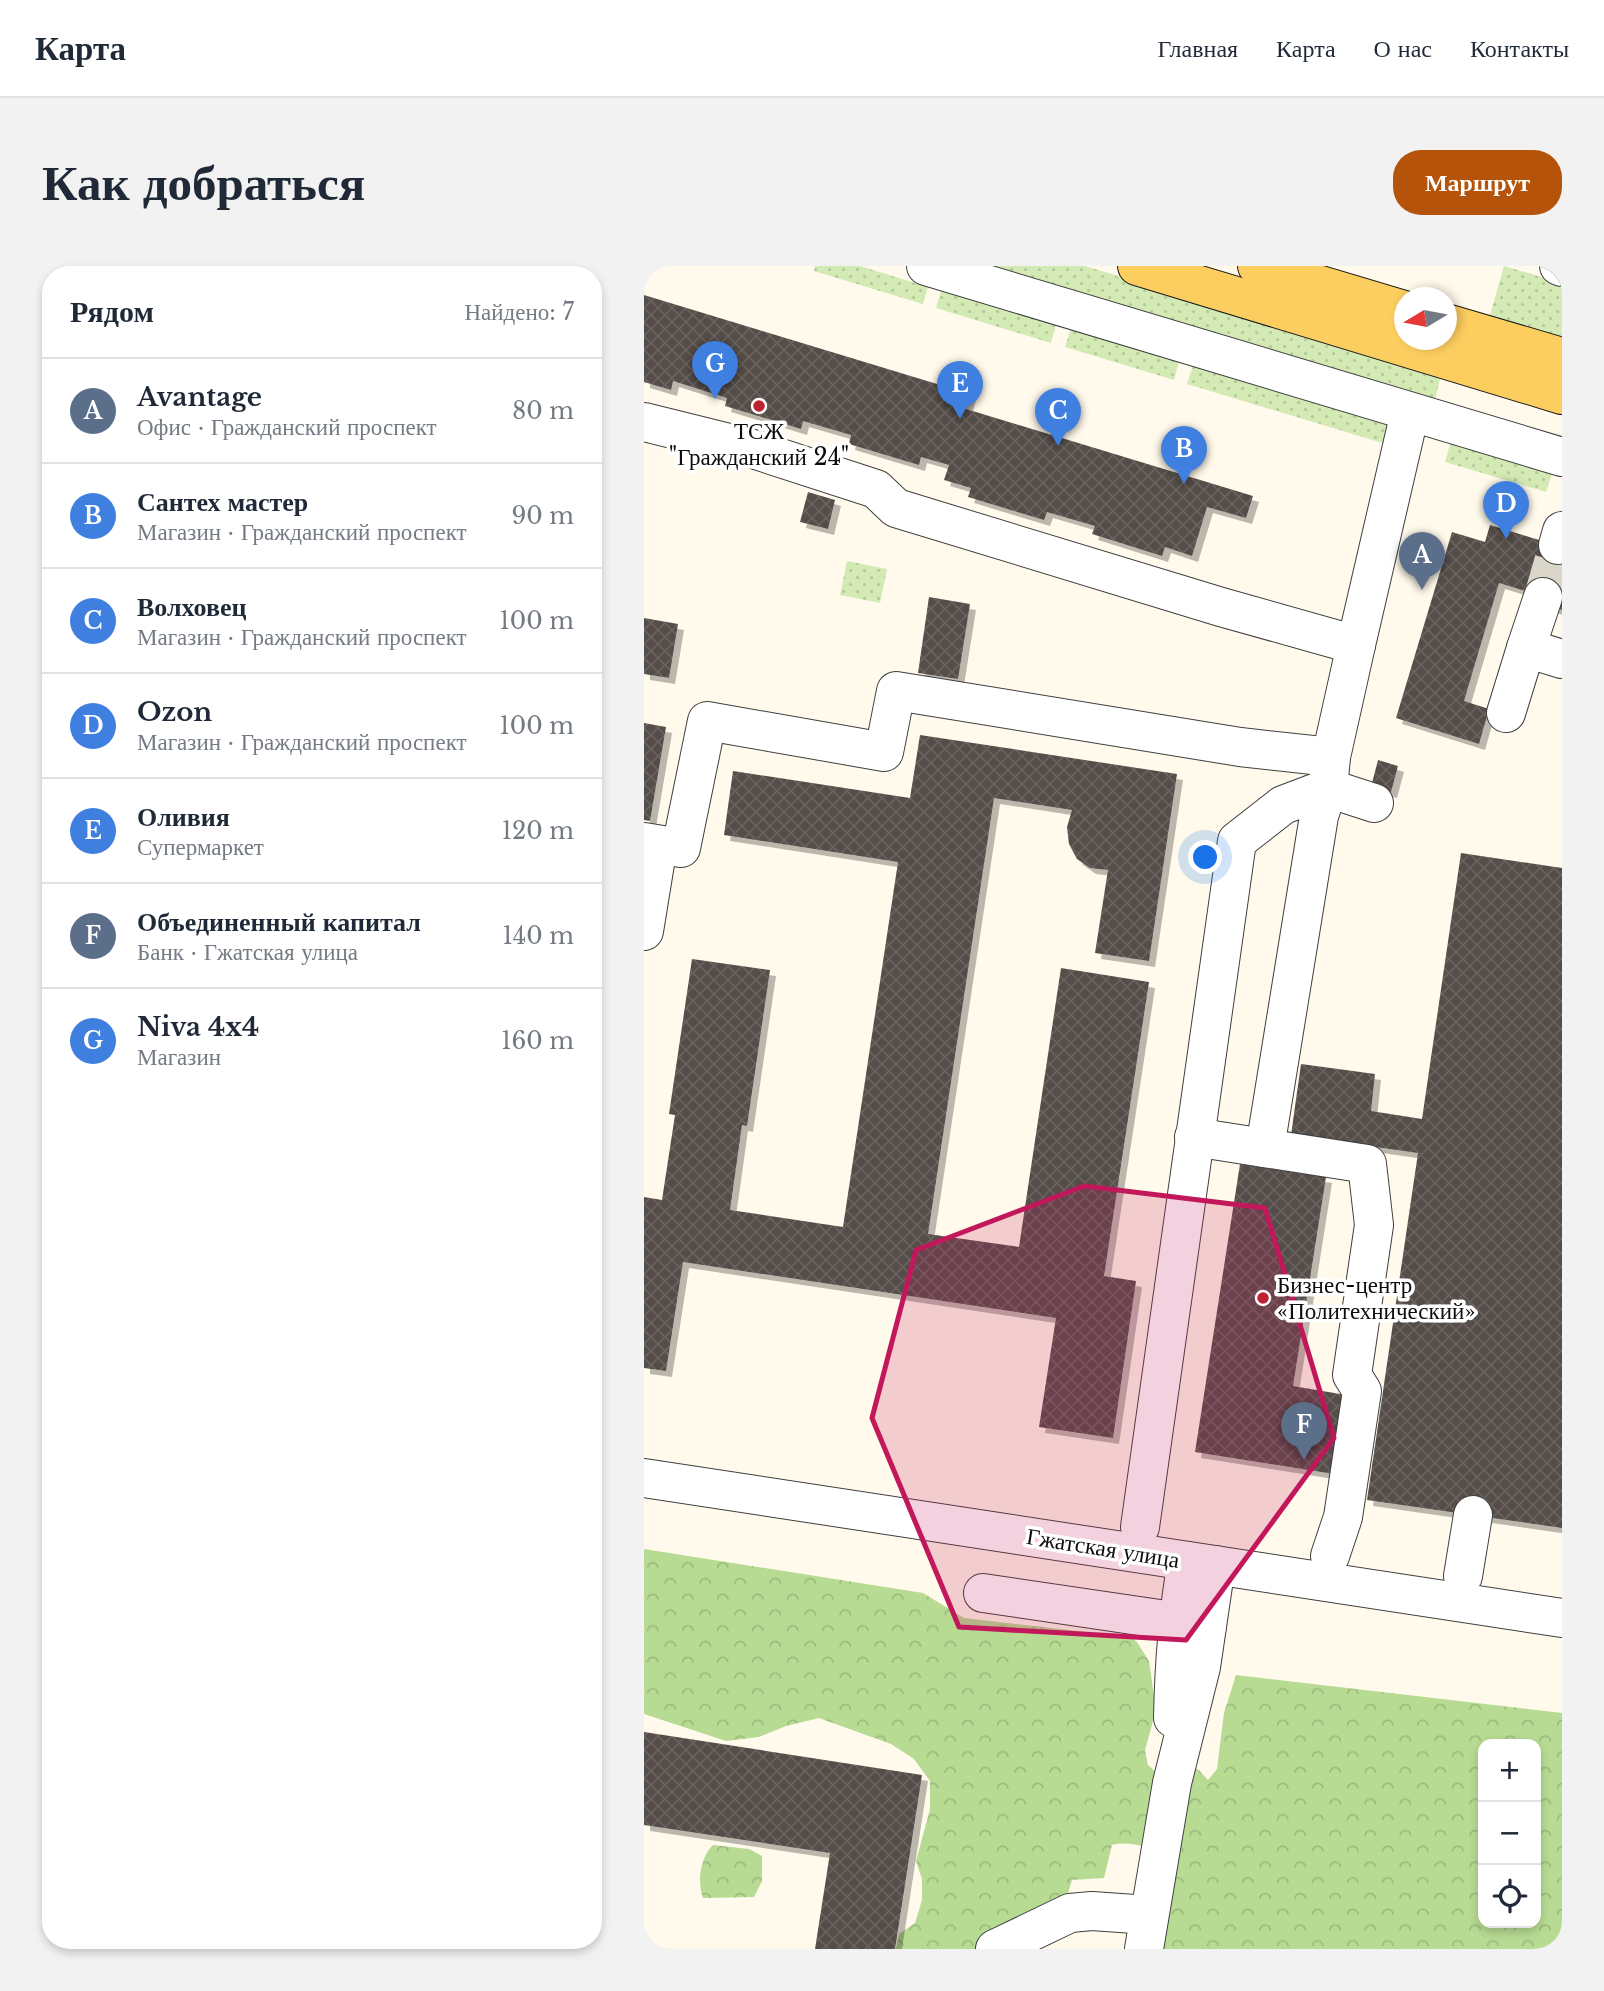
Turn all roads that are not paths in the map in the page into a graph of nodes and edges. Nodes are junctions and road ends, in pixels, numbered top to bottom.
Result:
1 (926, 266) edge
2 (1137, 266) edge
3 (1257, 266) edge
4 (1394, 307) edge
5 (1457, 326) edge
6 (1562, 357) edge
7 (1562, 395) edge
8 (1410, 412) junction
9 (644, 422) edge
10 (1562, 457) edge
11 (1543, 597) tunnel mouth
12 (1356, 645) junction
13 (1526, 648) junction
14 (1562, 659) edge
15 (1506, 713) dead end
16 (1329, 772) junction
17 (1374, 803) dead end
18 (651, 844) edge
19 (644, 931) edge
20 (1194, 1138) junction
21 (1265, 1147) junction
22 (644, 1451) edge
23 (644, 1478) edge
24 (1473, 1515) dead end
25 (1140, 1527) junction
26 (1331, 1556) junction
27 (1201, 1563) junction
28 (1463, 1576) junction
29 (1562, 1592) edge
30 (983, 1593) dead end
31 (1562, 1619) edge
32 (1192, 1623) junction
33 (1147, 1932) edge
34 (995, 1949) edge

1 - 8 street
2 - 7 main road
3 - 4 main road
5 - 6 main road
8 - 10 street
8 - 12 street
9 - 12 street
11 - 13 street
12 - 16 street
13 - 14 street
13 - 15 street
16 - 17 street
16 - 18 street
16 - 20 street
16 - 21 street
18 - 19 street
20 - 21 street
20 - 25 street
21 - 26 street
22 - 25 street, Гжатская улица
23 - 27 street, Гжатская улица
24 - 28 street
25 - 26 street, Гжатская улица
26 - 28 street, Гжатская улица
27 - 31 street, Гжатская улица
27 - 32 street
28 - 29 street, Гжатская улица
30 - 32 street
32 - 33 street
33 - 34 street

